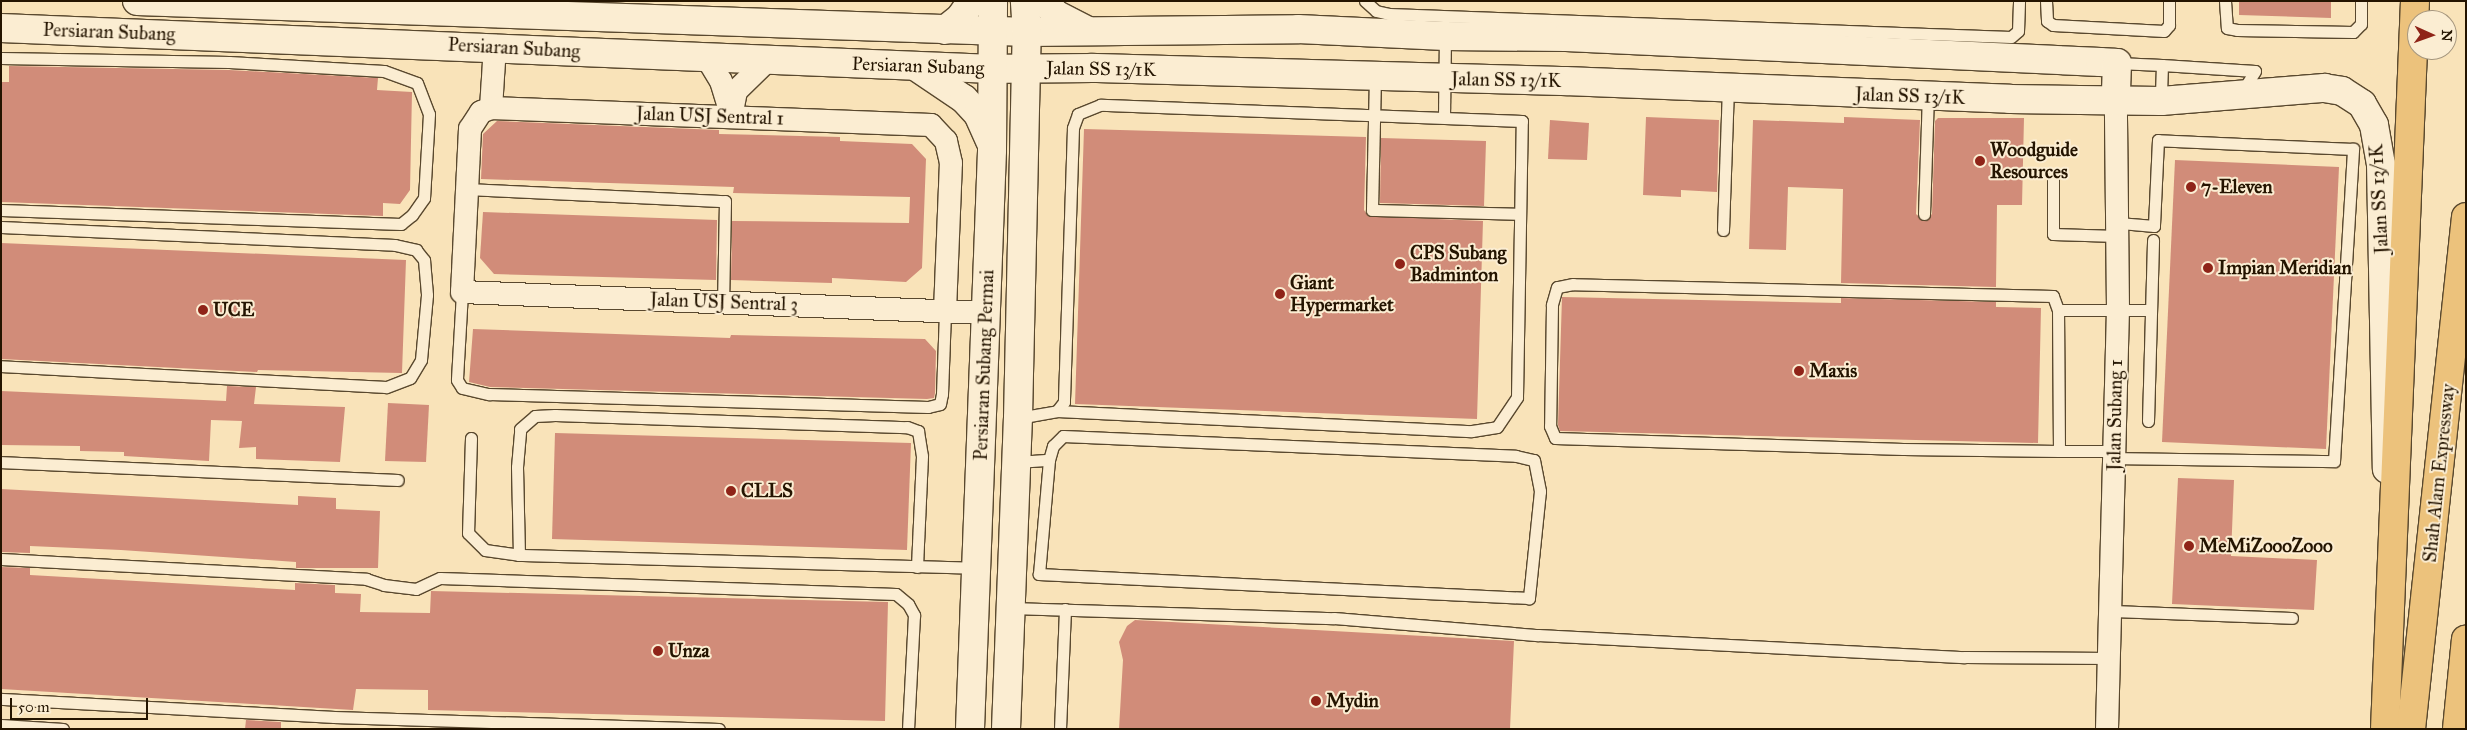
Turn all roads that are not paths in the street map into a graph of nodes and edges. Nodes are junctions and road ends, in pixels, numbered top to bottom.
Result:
1 (137, 1) edge
2 (972, 1) edge
3 (993, 1) edge
4 (1025, 1) edge
5 (1045, 1) edge
6 (1365, 1) edge
7 (2019, 1) edge
8 (2046, 1) edge
9 (2169, 1) edge
10 (2225, 1) edge
11 (2361, 1) edge
12 (2415, 1) edge
13 (1445, 26) junction
14 (1, 28) edge
15 (945, 30) junction
16 (1088, 30) junction
17 (994, 32) junction
18 (1027, 32) junction
19 (1871, 42) junction
20 (496, 46) junction
21 (1, 58) edge
22 (707, 58) junction
23 (768, 60) junction
24 (2258, 60) dead end
25 (2117, 63) junction
26 (914, 65) junction
27 (2162, 65) junction
28 (1026, 68) junction
29 (993, 69) junction
30 (2255, 71) junction
31 (1375, 77) junction
32 (1445, 78) junction
33 (1728, 88) junction
34 (1869, 95) junction
35 (1928, 96) junction
36 (2239, 97) junction
37 (2116, 101) junction
38 (2161, 101) junction
39 (491, 108) junction
40 (1374, 115) junction
41 (731, 116) junction
42 (1444, 117) junction
43 (992, 150) junction
44 (2053, 177) dead end
45 (467, 189) junction
46 (1, 210) edge
47 (1520, 214) junction
48 (1924, 214) dead end
49 (2466, 217) edge
50 (1, 228) edge
51 (1724, 230) dead end
52 (2118, 230) junction
53 (2153, 240) dead end
54 (462, 292) junction
55 (723, 302) junction
56 (2118, 309) junction
57 (2058, 310) junction
58 (2151, 310) junction
59 (945, 311) junction
60 (986, 313) junction
61 (1, 366) edge
62 (1058, 411) junction
63 (1018, 418) junction
64 (2148, 421) dead end
65 (472, 438) dead end
66 (2059, 451) junction
67 (2115, 454) junction
68 (1049, 460) junction
69 (1, 462) edge
70 (1017, 462) junction
71 (398, 480) dead end
72 (2391, 528) junction
73 (519, 555) junction
74 (1, 559) edge
75 (918, 567) junction
76 (977, 568) junction
77 (1009, 608) junction
78 (1065, 609) junction
79 (2112, 611) junction
80 (2292, 618) dead end
81 (2466, 639) edge
82 (2110, 658) junction
83 (1, 699) edge
84 (1, 725) edge
85 (64, 729) edge
86 (719, 729) edge
87 (908, 729) edge
88 (970, 729) edge
89 (1006, 729) edge
90 (1060, 729) edge
91 (2107, 729) edge
92 (2385, 729) edge
93 (2412, 729) edge
94 (2457, 729) edge

1 - 15 street, Persiaran Subang
2 - 15 street
3 - 17 street, Persiaran Subang Permai
4 - 18 street, Persiaran Subang Permai
5 - 16 street
6 - 13 lane
7 - 19 lane
8 - 9 lane
10 - 11 lane
12 - 72 highway
13 - 16 street, Jalan SS 13/1K
13 - 19 street, Jalan SS 13/1K
13 - 32 lane
14 - 20 street, Persiaran Subang
15 - 17 street, Persiaran Subang
16 - 18 street, Jalan SS 13/1K
17 - 18 street, Persiaran Subang
17 - 29 street, Persiaran Subang Permai
18 - 28 street, Persiaran Subang Permai
19 - 25 street, Jalan SS 13/1K
19 - 34 street
20 - 22 street, Persiaran Subang
20 - 39 street
21 - 46 lane
22 - 23 street, Persiaran Subang
22 - 41 street
23 - 26 street, Persiaran Subang
23 - 41 street
24 - 30 lane
25 - 27 lane
25 - 37 street
26 - 29 street, Persiaran Subang
26 - 43 street
27 - 30 lane
27 - 38 lane
28 - 29 street, Persiaran Subang
28 - 31 street, Jalan SS 13/1K
28 - 63 street, Persiaran Subang Permai
29 - 43 street, Persiaran Subang Permai
30 - 36 lane
31 - 32 street, Jalan SS 13/1K
31 - 40 lane
32 - 33 street, Jalan SS 13/1K
32 - 42 lane
33 - 34 street, Jalan SS 13/1K
33 - 51 lane
34 - 35 street, Jalan SS 13/1K
35 - 37 street, Jalan SS 13/1K
35 - 48 lane
36 - 38 street, Jalan SS 13/1K
36 - 72 street, Jalan SS 13/1K
37 - 38 street, Jalan SS 13/1K
37 - 52 street, Jalan Subang 1
39 - 41 street, Jalan USJ Sentral 1
39 - 45 street
40 - 42 lane
40 - 47 lane
40 - 62 lane
41 - 59 street, Jalan USJ Sentral 1
42 - 47 lane
43 - 60 street, Persiaran Subang Permai
44 - 52 lane
45 - 54 street
45 - 55 lane
47 - 62 lane
49 - 93 highway, Shah Alam Expressway
50 - 61 lane
52 - 56 street, Jalan Subang 1
52 - 67 lane
53 - 58 lane
54 - 55 street, Jalan USJ Sentral 3
54 - 59 lane
55 - 59 street, Jalan USJ Sentral 3
56 - 57 lane
56 - 58 lane
56 - 67 street, Jalan Subang 1
57 - 66 lane
57 - 66 lane
58 - 64 lane
59 - 60 street, Jalan USJ Sentral 3
60 - 76 street, Persiaran Subang Permai
62 - 63 lane
63 - 70 street, Persiaran Subang Permai
65 - 73 lane
66 - 67 lane
67 - 79 street, Jalan Subang 1
68 - 68 lane
68 - 70 lane
69 - 71 lane
70 - 77 street, Persiaran Subang Permai
72 - 92 highway
73 - 75 lane
73 - 75 lane
74 - 87 lane
75 - 76 lane
76 - 88 street, Persiaran Subang Permai
77 - 78 lane
77 - 89 street, Persiaran Subang Permai
78 - 82 lane
78 - 90 lane
79 - 80 lane
79 - 82 street, Jalan Subang 1
81 - 94 highway
82 - 91 street, Jalan Subang 1
83 - 86 lane
84 - 85 lane

